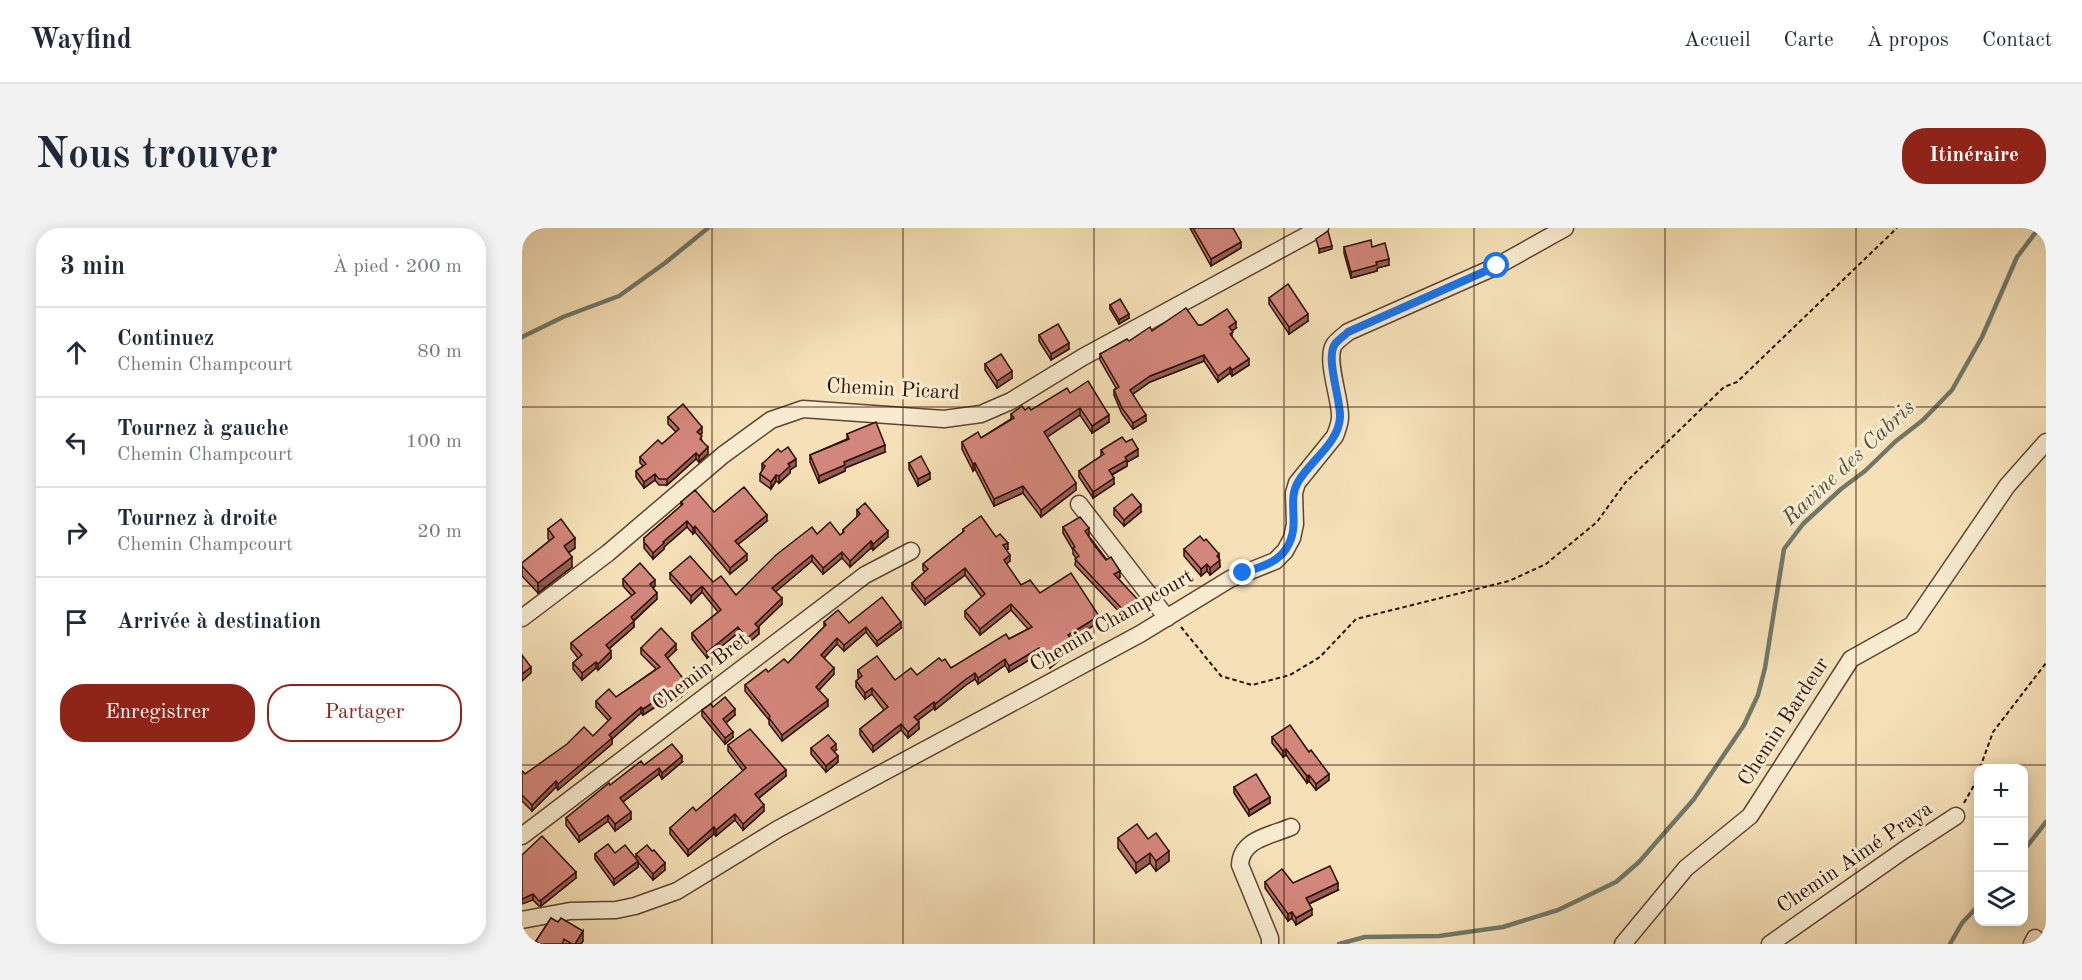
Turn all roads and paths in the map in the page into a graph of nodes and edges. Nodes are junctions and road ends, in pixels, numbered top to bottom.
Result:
1 (1320, 228) edge
2 (1565, 228) edge
3 (1897, 228) edge
4 (2046, 442) edge
5 (1079, 504) dead end
6 (911, 550) dead end
7 (1170, 617) junction
8 (522, 618) edge
9 (2046, 663) edge
10 (1981, 764) edge
11 (1974, 784) edge
12 (1956, 816) joint
13 (1291, 827) dead end
14 (522, 836) edge
15 (522, 920) edge
16 (1270, 944) edge
17 (1623, 944) edge
18 (1770, 944) edge

1 - 8 street, Chemin Picard
2 - 7 street, Chemin Champcourt
3 - 7 path
4 - 17 street, Chemin Bardeur
5 - 7 street
6 - 14 street, Chemin Bret
7 - 15 street, Chemin Champcourt
9 - 10 path
11 - 12 path, Chemin Aimé Praya
12 - 18 street, Chemin Aimé Praya
13 - 16 street

